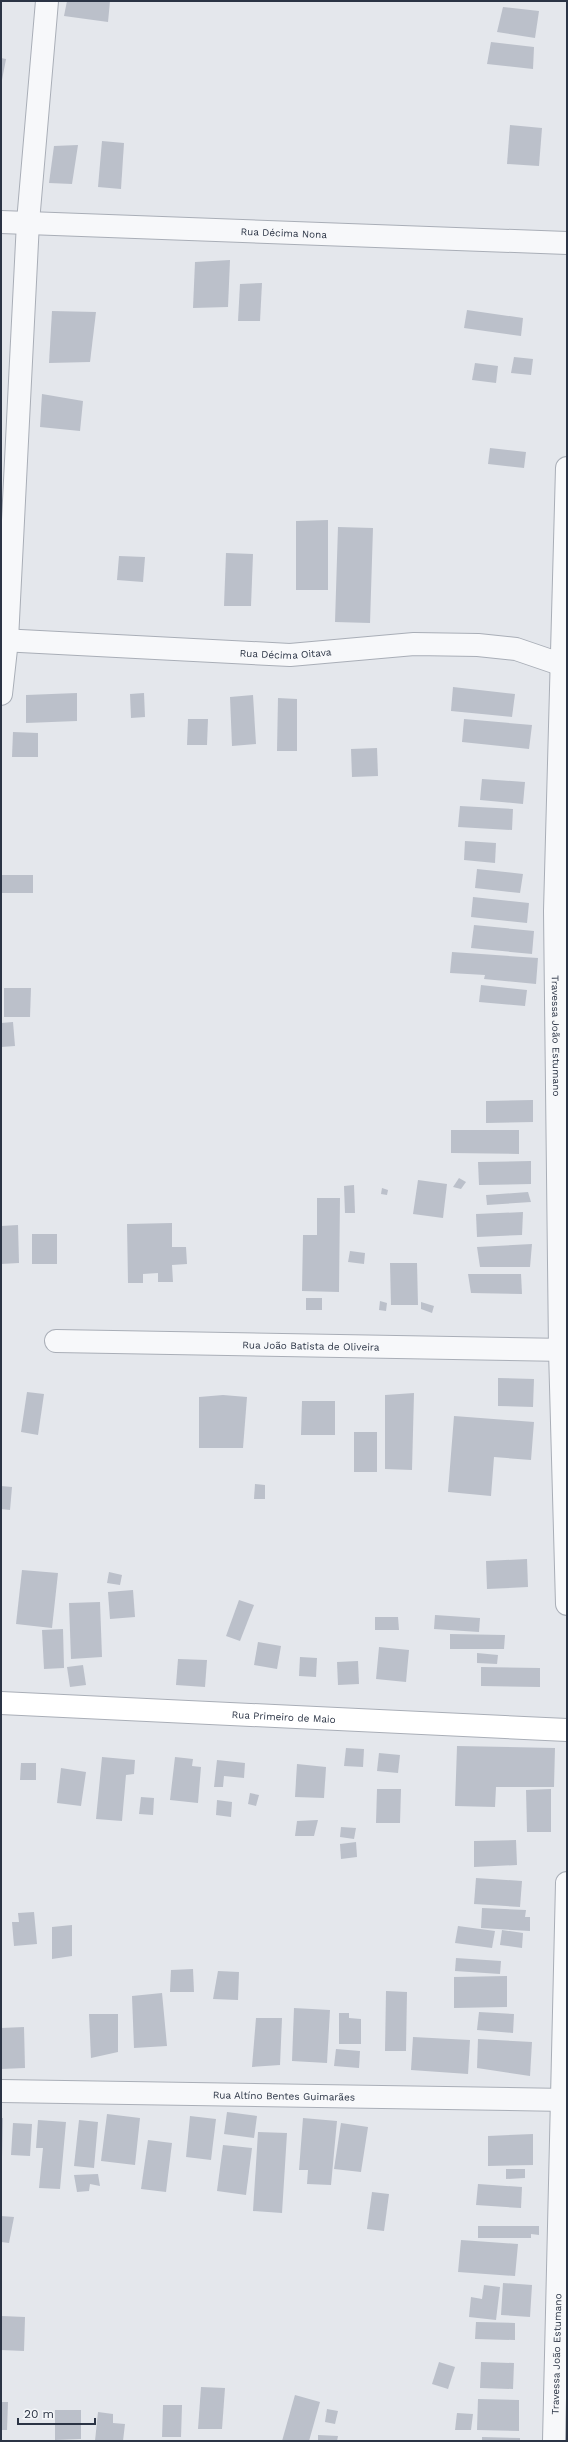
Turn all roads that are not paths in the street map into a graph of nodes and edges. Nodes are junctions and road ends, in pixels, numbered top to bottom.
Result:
1 (47, 1) edge
2 (1, 222) edge
3 (28, 222) junction
4 (567, 244) edge
5 (567, 468) edge
6 (4, 640) edge
7 (564, 664) edge
8 (1, 694) edge
9 (561, 911) edge
10 (56, 1342) dead end
11 (564, 1350) edge
12 (567, 1604) edge
13 (1, 1703) edge
14 (567, 1730) edge
15 (567, 1884) edge
16 (1, 2091) edge
17 (565, 2100) edge
18 (554, 2441) edge

1 - 3 street
2 - 3 street, Rua Décima Nona
3 - 4 street, Rua Décima Nona
3 - 6 street
5 - 7 street, Travessa João Estumano
6 - 7 street, Rua Décima Oitava
6 - 8 street
7 - 9 street, Travessa João Estumano
9 - 11 street, Travessa João Estumano
10 - 11 street, Rua João Batista de Oliveira
11 - 12 street, Travessa João Estumano
13 - 14 street, Rua Primeiro de Maio
15 - 17 street, Travessa João Estumano
16 - 17 street, Rua Altíno Bentes Guimarães
17 - 18 street, Travessa João Estumano

